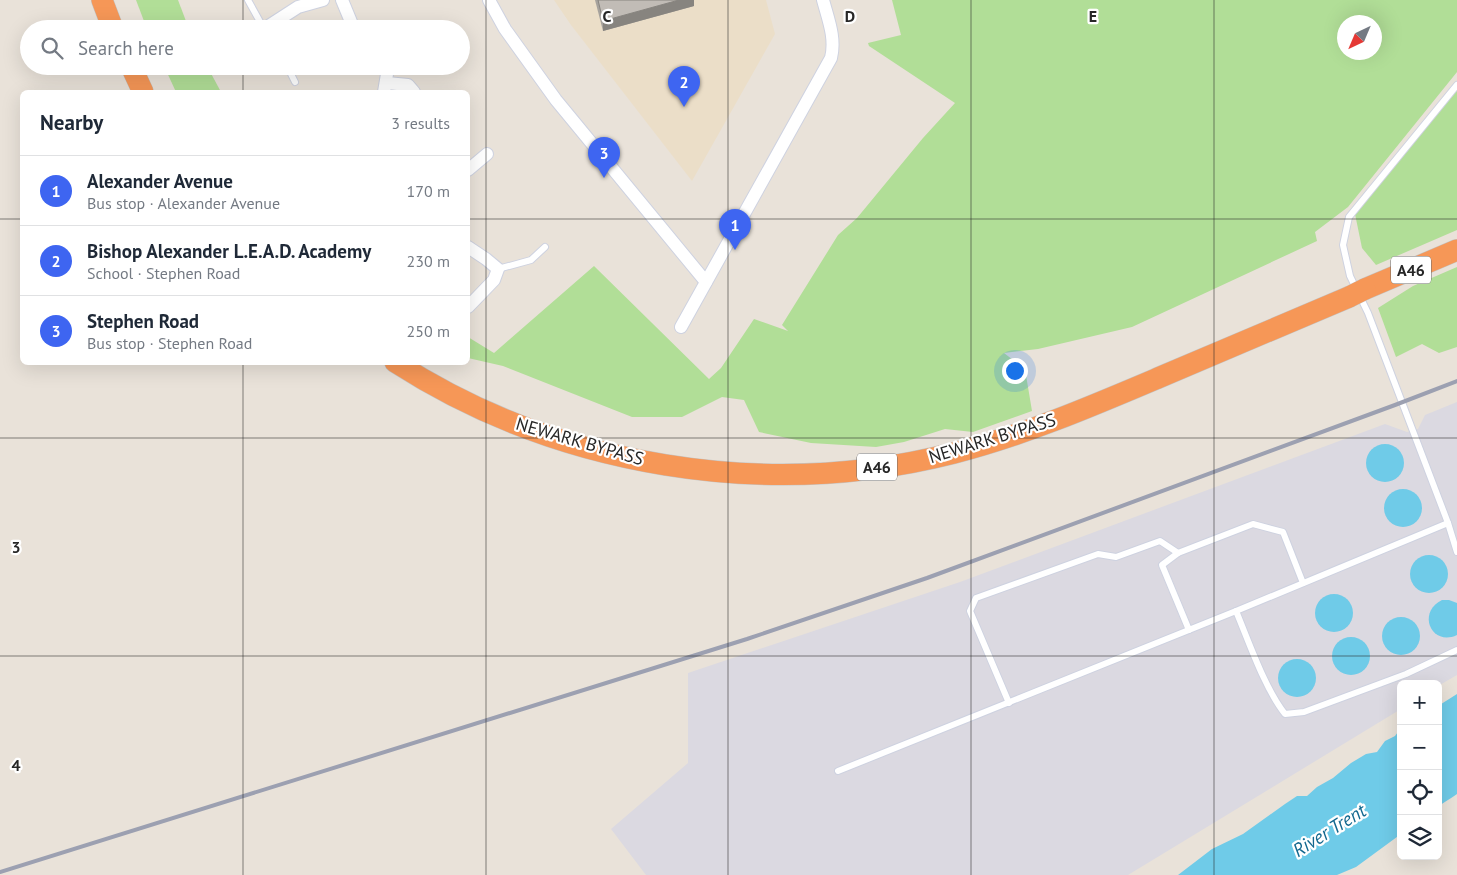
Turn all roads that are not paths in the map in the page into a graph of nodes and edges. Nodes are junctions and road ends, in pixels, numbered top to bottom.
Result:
1 (102, 0) edge
2 (248, 0) edge
3 (323, 0) edge
4 (342, 0) edge
5 (488, 0) edge
6 (823, 0) edge
7 (110, 20) edge
8 (259, 20) edge
9 (279, 20) edge
10 (350, 20) edge
11 (135, 75) edge
12 (292, 75) edge
13 (385, 75) edge
14 (295, 82) dead end
15 (1457, 85) edge
16 (385, 88) edge
17 (142, 90) edge
18 (412, 90) edge
19 (487, 154) dead end
20 (470, 168) edge
21 (545, 247) dead end
22 (470, 248) edge
23 (1457, 250) edge
24 (498, 269) junction
25 (706, 282) junction
26 (470, 305) edge
27 (681, 327) dead end
28 (400, 365) edge
29 (1448, 524) junction
30 (1457, 552) edge
31 (1178, 553) junction
32 (1303, 583) junction
33 (1236, 612) junction
34 (1189, 630) junction
35 (1457, 650) edge
36 (1009, 703) junction
37 (838, 771) dead end

1 - 7 highway
2 - 8 lane
3 - 9 street
4 - 10 street
5 - 25 street
6 - 25 street
11 - 17 highway
12 - 14 lane
13 - 16 street
15 - 29 lane
16 - 18 street
19 - 20 street
21 - 24 lane
22 - 24 street
23 - 28 highway, NEWARK BYPASS / A46
24 - 26 street
25 - 27 street
29 - 30 lane
29 - 32 lane
31 - 32 lane
31 - 34 lane
31 - 36 lane
32 - 33 lane
33 - 34 lane
33 - 35 lane
34 - 36 lane
36 - 37 lane

